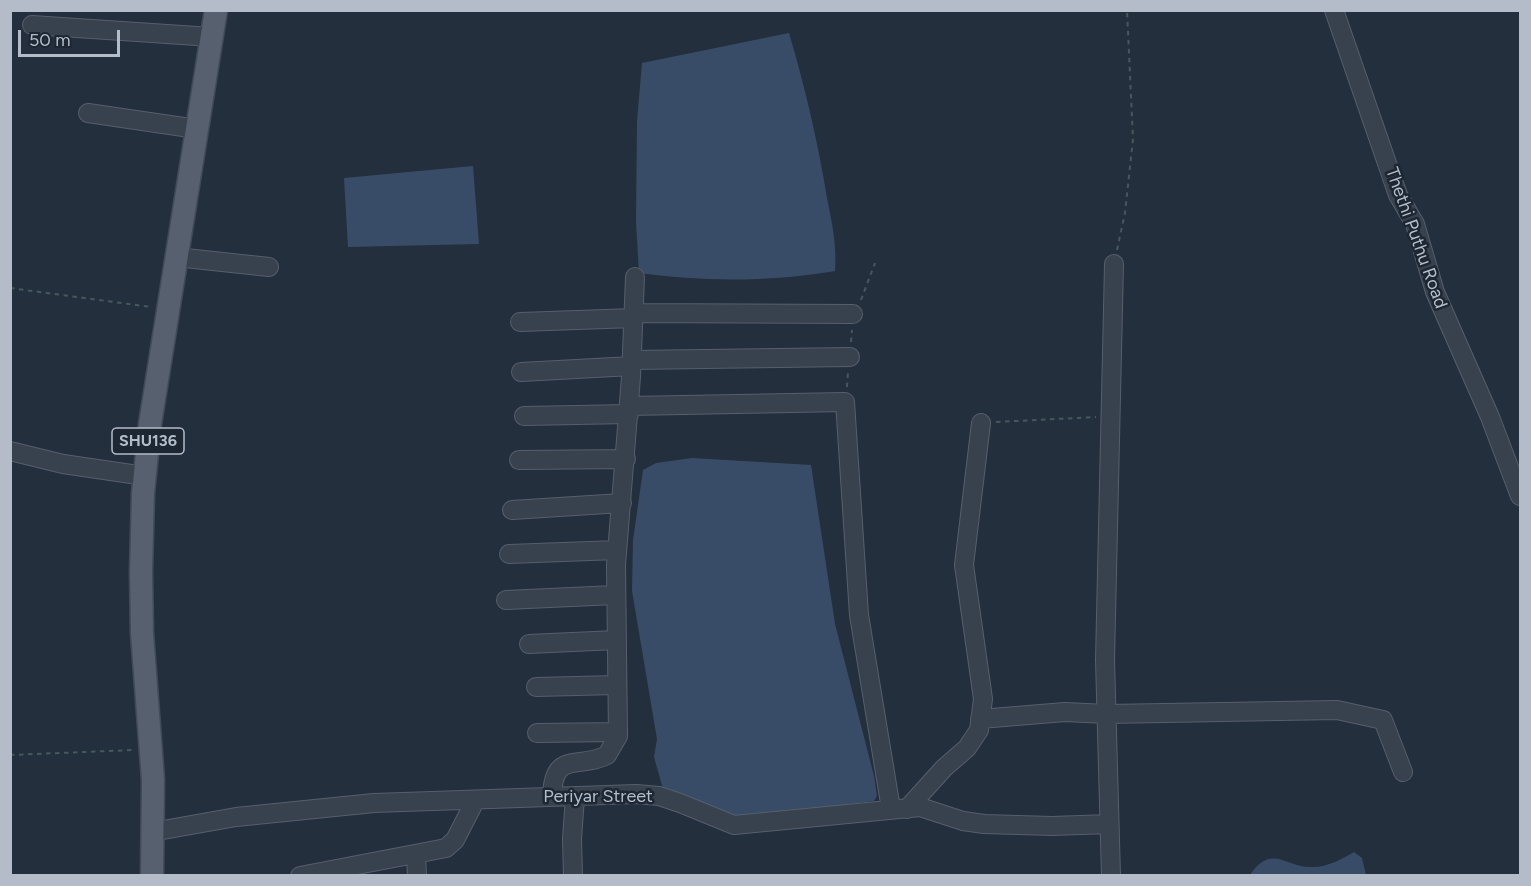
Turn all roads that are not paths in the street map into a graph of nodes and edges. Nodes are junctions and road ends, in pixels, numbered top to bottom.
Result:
1 (216, 10) edge
2 (1334, 10) edge
3 (32, 25) dead end
4 (212, 37) junction
5 (88, 113) dead end
6 (197, 129) junction
7 (176, 257) junction
8 (1114, 264) road end
9 (269, 267) dead end
10 (635, 277) dead end
11 (853, 314) road end
12 (634, 316) junction
13 (520, 322) dead end
14 (850, 357) road end
15 (632, 363) junction
16 (522, 372) dead end
17 (629, 410) junction
18 (525, 416) dead end
19 (981, 423) road end
20 (10, 451) edge
21 (626, 459) junction
22 (519, 460) dead end
23 (145, 476) junction
24 (1521, 496) edge
25 (622, 503) junction
26 (512, 510) dead end
27 (617, 550) junction
28 (508, 554) dead end
29 (615, 595) junction
30 (506, 600) dead end
31 (616, 640) junction
32 (529, 644) dead end
33 (617, 685) junction
34 (536, 687) dead end
35 (1107, 714) junction
36 (981, 719) junction
37 (618, 732) junction
38 (537, 733) dead end
39 (1403, 772) dead end
40 (552, 797) junction
41 (575, 797) junction
42 (475, 801) junction
43 (899, 809) junction
44 (1109, 824) junction
45 (152, 832) junction
46 (416, 855) junction
47 (152, 876) edge
48 (300, 876) edge
49 (417, 876) edge
50 (573, 876) edge
51 (1111, 876) edge

1 - 4 main road, SHU136
2 - 24 street, Thethi Puthu Road
3 - 4 street
4 - 6 main road, SHU136
5 - 6 street
6 - 7 main road, SHU136
7 - 9 street
7 - 23 main road, SHU136
8 - 35 street
10 - 12 street
11 - 12 street
12 - 13 street
12 - 15 street
14 - 15 street
15 - 16 street
15 - 17 street
17 - 18 street
17 - 21 street
17 - 43 street
19 - 36 street
20 - 23 street
21 - 22 street
21 - 25 street
23 - 45 main road, SHU136
25 - 26 street
25 - 27 street
27 - 28 street
27 - 29 street
29 - 30 street
29 - 31 street
31 - 32 street
31 - 33 street
33 - 34 street
33 - 37 street
35 - 36 street
35 - 39 street
35 - 44 street
36 - 43 street
37 - 38 street
37 - 40 street
40 - 41 street, Periyar Street
40 - 42 street, Periyar Street
41 - 43 street, Periyar Street
41 - 50 street
42 - 45 street, Periyar Street
42 - 46 street
43 - 44 street, Periyar Street
44 - 51 street
45 - 47 main road, SHU136
46 - 48 street
46 - 49 street

